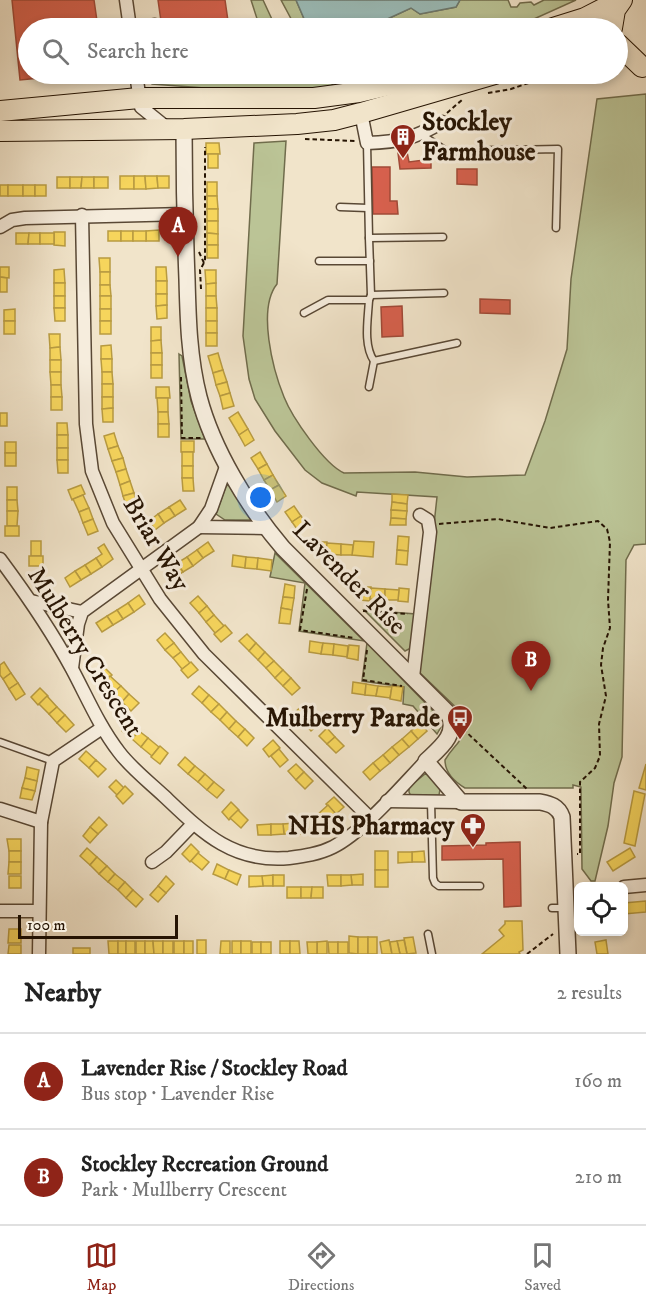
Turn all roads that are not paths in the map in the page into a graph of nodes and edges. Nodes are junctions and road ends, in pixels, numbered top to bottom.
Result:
1 (126, 0) edge
2 (621, 0) edge
3 (127, 18) edge
4 (585, 18) edge
5 (614, 18) edge
6 (628, 53) edge
7 (628, 65) edge
8 (644, 67) edge
9 (137, 84) edge
10 (393, 84) edge
11 (462, 84) edge
12 (139, 98) junction
13 (0, 111) edge
14 (361, 114) junction
15 (442, 122) road end
16 (175, 128) junction
17 (0, 131) edge
18 (422, 135) junction
19 (367, 143) junction
20 (340, 207) dead end
21 (368, 208) junction
22 (185, 214) junction
23 (82, 215) junction
24 (0, 227) edge
25 (556, 228) dead end
26 (443, 237) dead end
27 (369, 238) junction
28 (319, 261) dead end
29 (370, 261) junction
30 (444, 293) dead end
31 (370, 297) junction
32 (304, 313) dead end
33 (457, 344) dead end
34 (374, 361) junction
35 (369, 387) dead end
36 (227, 464) junction
37 (420, 515) dead end
38 (199, 526) junction
39 (266, 528) junction
40 (0, 558) edge
41 (140, 569) junction
42 (31, 601) junction
43 (82, 612) junction
44 (72, 668) junction
45 (413, 677) junction
46 (102, 728) junction
47 (0, 742) edge
48 (53, 761) junction
49 (426, 762) junction
50 (387, 801) junction
51 (431, 802) junction
52 (461, 802) junction
53 (0, 809) edge
54 (370, 818) junction
55 (41, 822) junction
56 (193, 824) junction
57 (152, 862) dead end
58 (646, 885) edge
59 (480, 886) dead end
60 (628, 887) edge
61 (572, 890) edge
62 (0, 911) edge
63 (39, 911) junction
64 (428, 933) dead end
65 (39, 954) edge
66 (432, 954) edge
67 (567, 954) edge

1 - 3 street
2 - 4 main road
2 - 5 main road
6 - 8 main road
7 - 8 main road
9 - 12 street
10 - 12 main road
11 - 14 main road
12 - 13 main road
12 - 16 street
14 - 16 main road
14 - 19 street
15 - 18 street
16 - 17 main road
16 - 22 street, Lavender Rise
18 - 19 street
18 - 25 lane
19 - 21 lane
20 - 21 lane
21 - 27 lane
22 - 23 street
22 - 36 street, Lavender Rise
23 - 24 street
23 - 41 street, Briar Way
26 - 27 lane
27 - 29 lane
28 - 29 lane
29 - 31 lane
30 - 31 lane
31 - 32 lane
31 - 34 lane
33 - 34 lane
34 - 35 lane
36 - 38 street
36 - 39 street, Lavender Rise
37 - 45 street, Lavender Rise
38 - 39 street
38 - 41 street
39 - 45 street, Lavender Rise
40 - 42 street, Mulberry Crescent
41 - 43 street
41 - 54 street, Briar Way
42 - 43 street
42 - 44 street, Mulberry Crescent
43 - 44 street
44 - 46 street, Mulberry Crescent
45 - 49 street, Lavender Rise
46 - 48 street
46 - 56 street, Mulberry Crescent
47 - 48 lane
48 - 55 street
49 - 50 street, Mulberry Crescent
49 - 52 street
50 - 51 street
50 - 54 street, Mulberry Crescent
51 - 52 street
51 - 59 lane
52 - 61 street
53 - 55 street
54 - 56 street, Mulberry Crescent
55 - 63 street
56 - 57 street
58 - 60 street
61 - 67 street
62 - 63 street
63 - 65 street
64 - 66 lane

